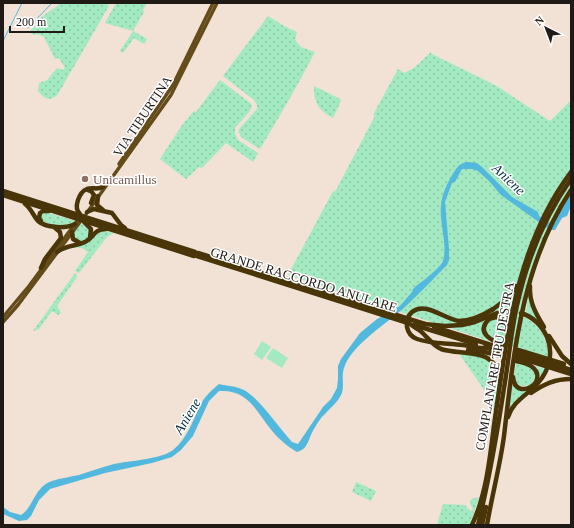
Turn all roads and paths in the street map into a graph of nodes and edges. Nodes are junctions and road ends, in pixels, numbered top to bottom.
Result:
1 (213, 3) edge
2 (217, 3) edge
3 (570, 176) edge
4 (571, 183) edge
5 (103, 187) junction
6 (571, 190) edge
7 (3, 191) edge
8 (84, 191) junction
9 (3, 195) edge
10 (98, 196) junction
11 (20, 201) junction
12 (91, 203) junction
13 (77, 204) junction
14 (51, 210) junction
15 (63, 210) junction
16 (104, 211) junction
17 (112, 213) junction
18 (86, 214) junction
19 (78, 222) junction
20 (101, 222) junction
21 (48, 225) junction
22 (108, 228) junction
23 (72, 232) junction
24 (133, 232) junction
25 (542, 232) junction
26 (89, 239) junction
27 (82, 243) junction
28 (57, 252) junction
29 (196, 254) junction
30 (523, 266) junction
31 (40, 269) junction
32 (530, 280) junction
33 (494, 311) junction
34 (3, 317) edge
35 (406, 320) junction
36 (3, 322) edge
37 (424, 324) junction
38 (511, 341) junction
39 (487, 348) junction
40 (455, 351) junction
41 (510, 356) junction
42 (571, 365) edge
43 (513, 370) junction
44 (571, 370) edge
45 (571, 374) edge
46 (571, 379) edge
47 (499, 396) junction
48 (508, 415) junction
49 (499, 437) junction
50 (485, 505) junction
51 (472, 525) edge
52 (478, 525) edge
53 (482, 525) edge
54 (487, 525) edge

1 - 5 main road, VIA TIBURTINA
2 - 10 main road, VIA TIBURTINA
3 - 25 highway
4 - 25 highway
5 - 8 highway
5 - 12 main road, VIA TIBURTINA
6 - 25 highway
7 - 15 highway, GRANDE RACCORDO ANULARE
8 - 12 highway
8 - 13 highway
9 - 11 highway, GRANDE RACCORDO ANULARE
10 - 16 highway
10 - 18 main road, VIA TIBURTINA
11 - 14 highway, GRANDE RACCORDO ANULARE
11 - 21 highway
12 - 18 main road, VIA TIBURTINA
13 - 15 highway
13 - 18 highway
14 - 19 highway, GRANDE RACCORDO ANULARE
14 - 21 highway
15 - 18 highway, GRANDE RACCORDO ANULARE
16 - 17 highway
16 - 18 highway
17 - 20 highway
17 - 24 highway
18 - 20 highway, GRANDE RACCORDO ANULARE
19 - 21 highway
19 - 22 highway, GRANDE RACCORDO ANULARE
19 - 23 main road
19 - 26 highway
19 - 31 main road
20 - 24 highway, GRANDE RACCORDO ANULARE
21 - 31 highway
22 - 26 highway
22 - 29 highway, GRANDE RACCORDO ANULARE
23 - 27 highway
23 - 28 main road
24 - 29 highway, GRANDE RACCORDO ANULARE
25 - 30 highway, COMPLANARE TPU DESTRA
25 - 32 highway
25 - 38 highway
26 - 27 highway
27 - 28 highway
28 - 36 main road
29 - 35 highway, GRANDE RACCORDO ANULARE
30 - 33 highway
30 - 38 highway, COMPLANARE TPU DESTRA
31 - 34 main road
32 - 38 highway
32 - 42 highway
33 - 37 highway
33 - 39 highway
33 - 48 highway
35 - 37 highway, GRANDE RACCORDO ANULARE
35 - 39 highway, GRANDE RACCORDO ANULARE
35 - 40 highway
37 - 41 highway, GRANDE RACCORDO ANULARE
38 - 41 highway
38 - 41 highway
39 - 41 highway, GRANDE RACCORDO ANULARE
40 - 41 highway
40 - 47 highway
41 - 42 highway
41 - 43 highway
41 - 43 highway
41 - 44 highway, GRANDE RACCORDO ANULARE
41 - 45 highway, GRANDE RACCORDO ANULARE
41 - 47 highway, COMPLANARE TPU DESTRA
41 - 49 highway
43 - 49 highway
46 - 48 highway
47 - 49 highway, COMPLANARE TPU DESTRA
48 - 49 highway
49 - 50 highway
49 - 50 highway
50 - 51 highway
50 - 52 highway
50 - 53 highway
50 - 54 highway

